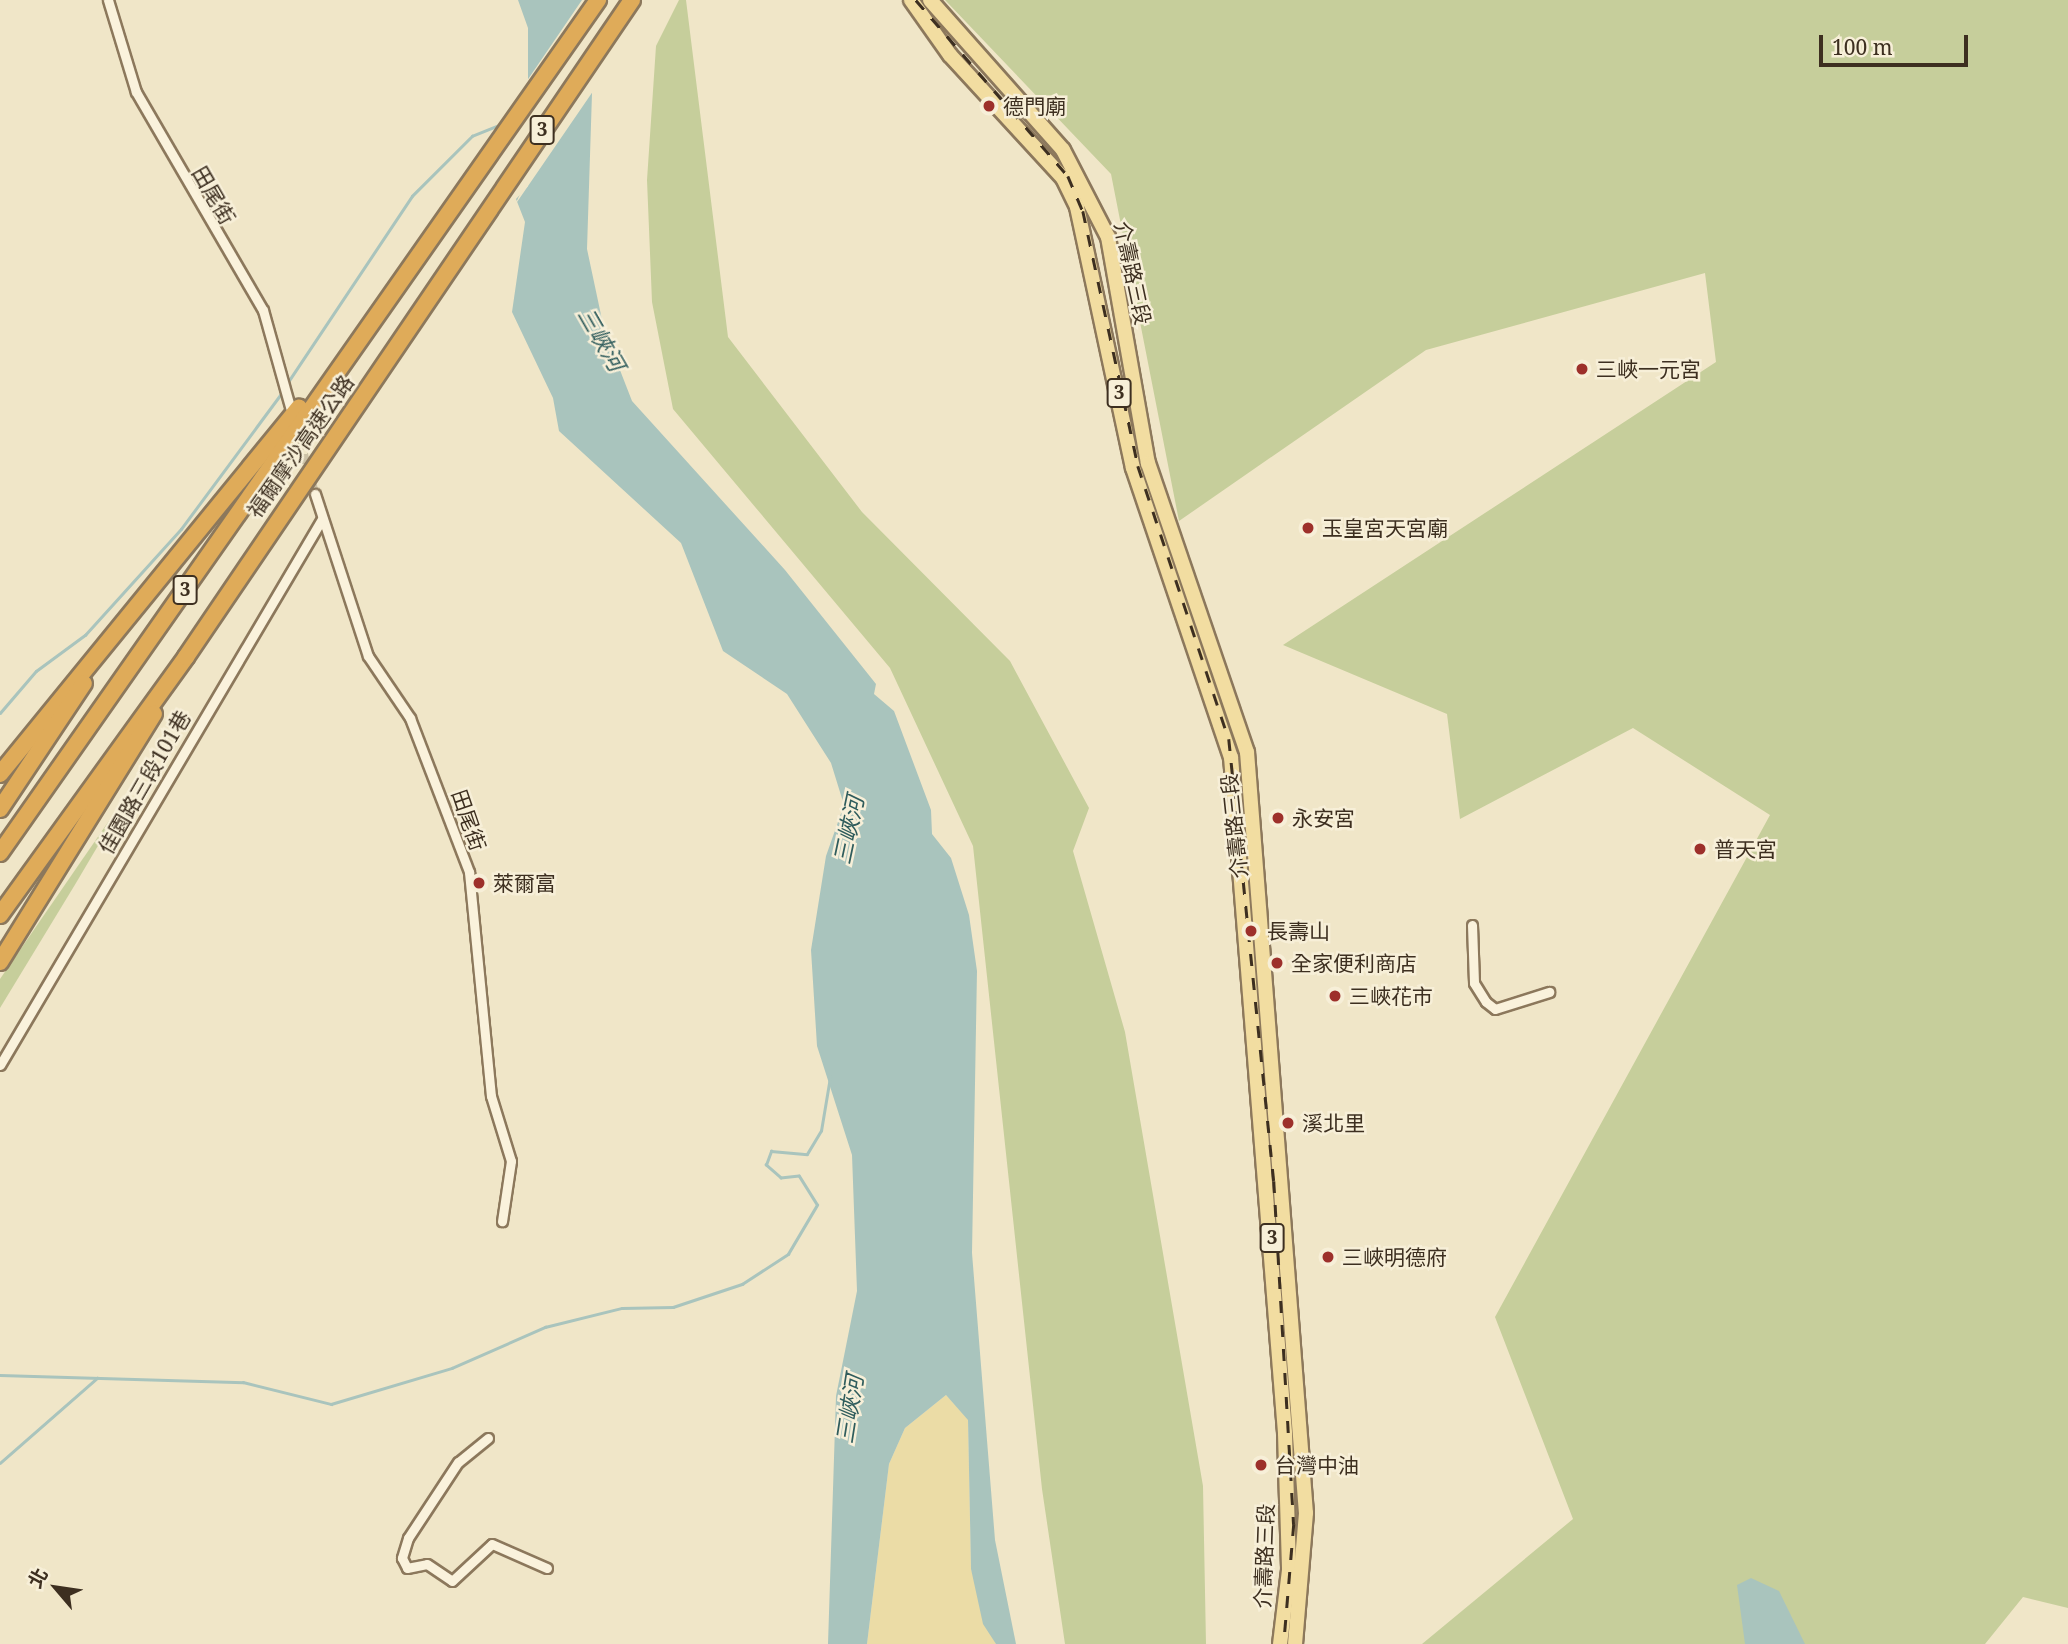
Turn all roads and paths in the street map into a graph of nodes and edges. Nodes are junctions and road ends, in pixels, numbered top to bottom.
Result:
1 (108, 0) edge
2 (598, 0) edge
3 (632, 0) edge
4 (911, 0) edge
5 (930, 0) edge
6 (367, 325) junction
7 (290, 407) dead end
8 (315, 494) tunnel mouth
9 (323, 519) junction
10 (139, 603) junction
11 (186, 657) junction
12 (0, 774) edge
13 (0, 810) edge
14 (0, 853) edge
15 (0, 915) edge
16 (1472, 925) dead end
17 (0, 962) edge
18 (1549, 992) dead end
19 (0, 1065) edge
20 (502, 1221) dead end
21 (488, 1438) dead end
22 (547, 1568) dead end
23 (1280, 1644) edge
24 (1295, 1644) edge

1 - 7 street, 田尾街
2 - 6 highway, 福爾摩沙高速公路 / 3
3 - 11 highway, 福爾摩沙高速公路 / 3
4 - 23 main road, 介壽路三段 / 3
5 - 24 main road, 介壽路三段 / 3
6 - 10 highway
6 - 14 highway, 福爾摩沙高速公路 / 3
8 - 9 street, 田尾街
9 - 19 street, 佳園路三段101巷
9 - 20 street, 田尾街
10 - 12 highway
10 - 13 highway
11 - 15 highway, 福爾摩沙高速公路 / 3
11 - 17 highway
16 - 18 street
21 - 22 street

